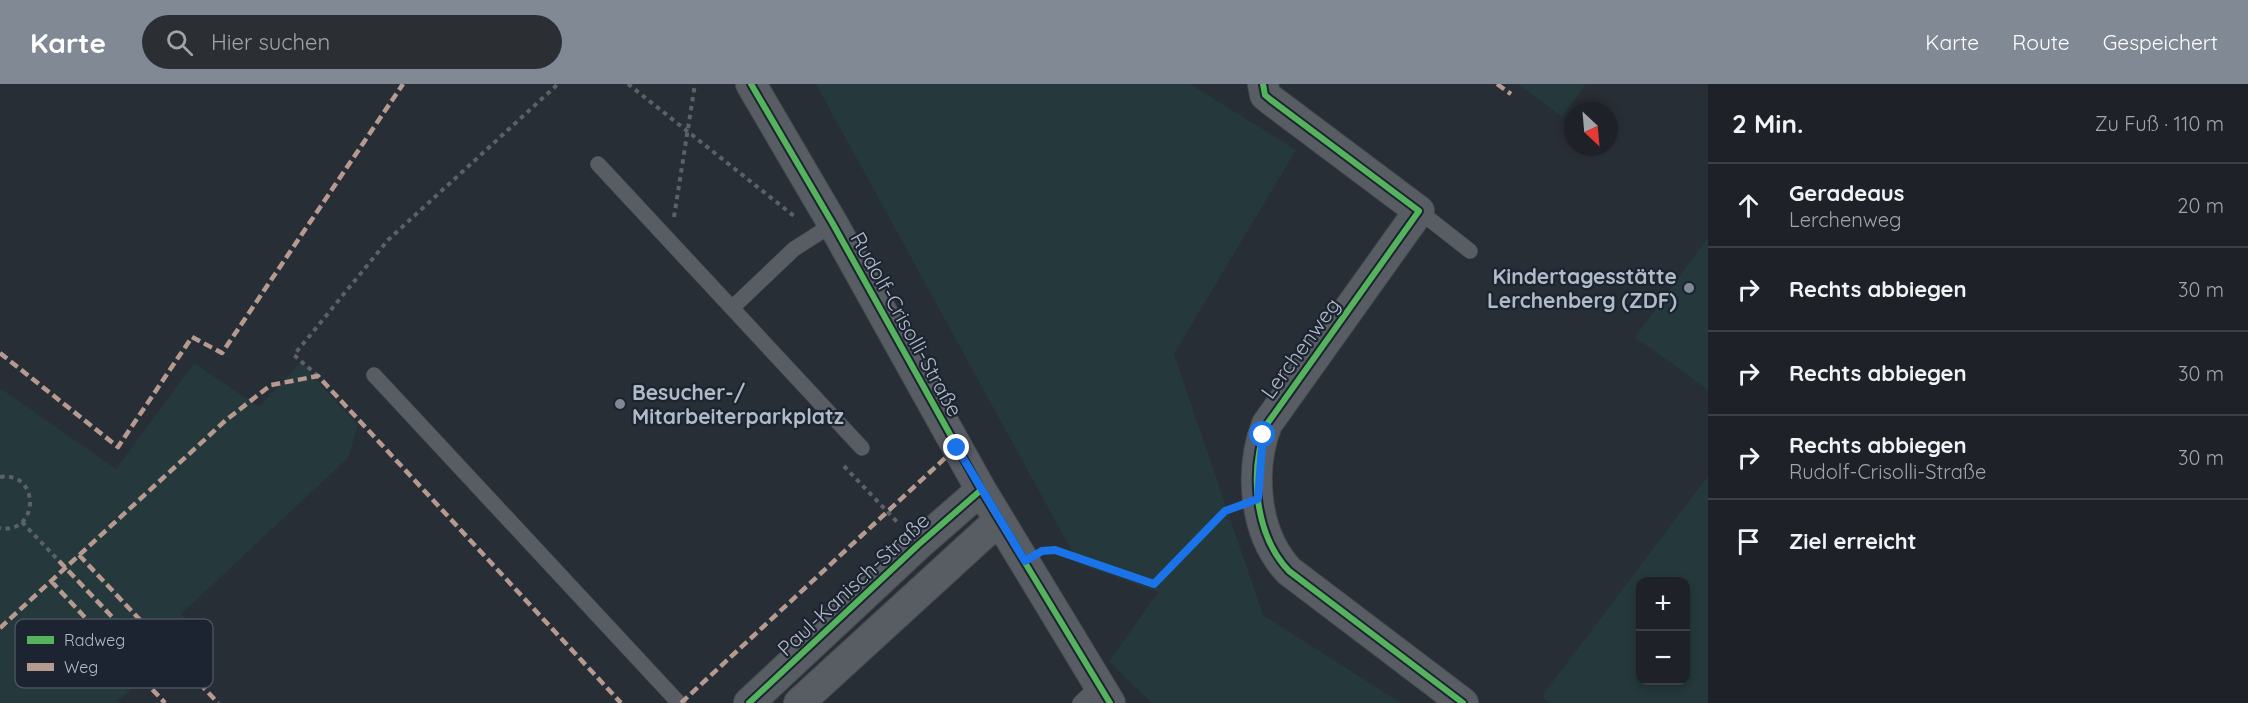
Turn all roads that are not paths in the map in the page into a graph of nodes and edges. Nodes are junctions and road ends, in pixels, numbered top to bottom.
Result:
1 (751, 84) edge
2 (1263, 84) edge
3 (598, 164) dead end
4 (1419, 211) junction
5 (824, 230) junction
6 (1470, 251) dead end
7 (732, 308) junction
8 (374, 375) dead end
9 (862, 448) dead end
10 (981, 490) junction
11 (999, 520) junction
12 (1096, 697) edge
13 (679, 703) edge
14 (749, 703) edge
15 (799, 703) edge
16 (1463, 703) edge

1 - 5 street, Rudolf-Crisolli-Straße
2 - 4 street
3 - 7 lane
4 - 6 lane
4 - 16 street, Lerchenweg
5 - 7 lane
5 - 10 street, Rudolf-Crisolli-Straße
7 - 9 lane
8 - 13 lane
10 - 11 street, Rudolf-Crisolli-Straße
10 - 14 street, Paul-Kanisch-Straße
11 - 12 street, Rudolf-Crisolli-Straße
11 - 15 street

